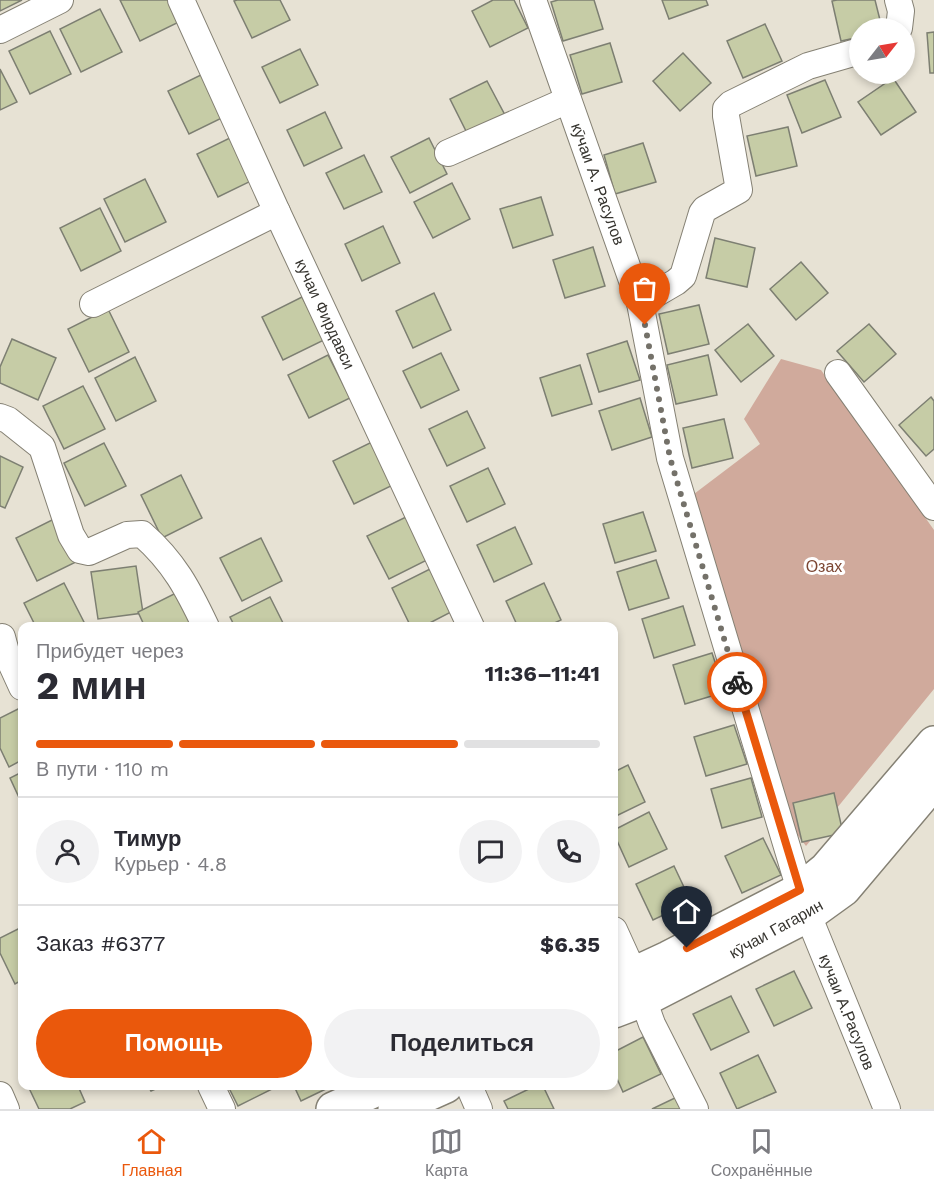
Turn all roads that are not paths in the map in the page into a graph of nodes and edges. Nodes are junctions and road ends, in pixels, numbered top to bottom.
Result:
1 (60, 0) edge
2 (181, 0) edge
3 (533, 0) edge
4 (898, 0) edge
5 (900, 18) edge
6 (0, 30) edge
7 (849, 54) edge
8 (568, 100) junction
9 (448, 153) dead end
10 (277, 212) junction
11 (640, 303) junction
12 (93, 304) dead end
13 (838, 373) dead end
14 (0, 417) edge
15 (934, 507) edge
16 (204, 622) edge
17 (469, 622) edge
18 (2, 638) dead end
19 (18, 678) edge
20 (934, 742) edge
21 (934, 782) edge
22 (804, 902) junction
23 (618, 951) edge
24 (626, 992) edge
25 (213, 1090) edge
26 (375, 1090) edge
27 (437, 1090) edge
28 (471, 1090) edge
29 (0, 1095) edge
30 (6, 1109) edge
31 (222, 1109) edge
32 (333, 1109) edge
33 (394, 1109) edge
34 (479, 1109) edge
35 (695, 1109) edge
36 (886, 1109) edge

1 - 6 street
2 - 10 street, кучаи Фирдавси
3 - 8 street, кӯчаи А. Расулов
4 - 5 street
7 - 11 street
8 - 9 street
8 - 11 street, кӯчаи А. Расулов
10 - 12 street
10 - 17 street, кучаи Фирдавси
11 - 22 street, кӯчаи А. Расулов
13 - 15 street
14 - 16 street
18 - 19 street
20 - 22 highway, кӯчаи Гагарин
21 - 22 highway, кӯчаи Гагарин
22 - 24 highway, кӯчаи Гагарин
22 - 36 street, кучаи А.Расулов
23 - 24 street
24 - 35 street
25 - 31 street
26 - 32 highway
27 - 33 highway
28 - 34 street
29 - 30 street

